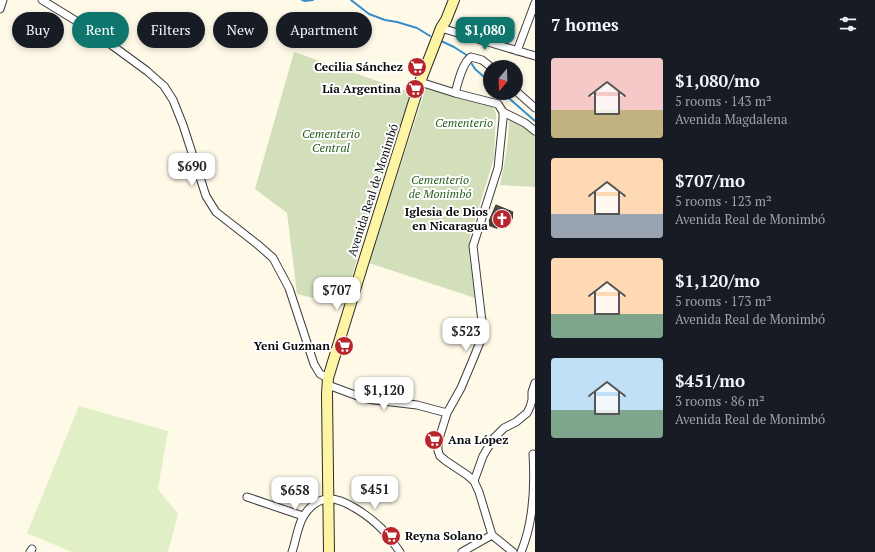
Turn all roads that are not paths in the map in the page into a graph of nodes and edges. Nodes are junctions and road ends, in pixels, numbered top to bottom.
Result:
1 (3, 0) edge
2 (42, 0) edge
3 (447, 0) edge
4 (454, 0) edge
5 (535, 3) edge
6 (0, 9) edge
7 (441, 28) junction
8 (517, 51) junction
9 (535, 56) edge
10 (483, 61) edge
11 (420, 82) junction
12 (455, 93) junction
13 (523, 97) edge
14 (535, 108) edge
15 (503, 112) junction
16 (535, 131) edge
17 (328, 381) junction
18 (535, 383) edge
19 (533, 400) edge
20 (447, 413) junction
21 (533, 454) dead end
22 (474, 482) junction
23 (247, 497) dead end
24 (329, 499) junction
25 (303, 516) junction
26 (492, 535) junction
27 (292, 552) edge
28 (329, 552) edge
29 (400, 552) edge
30 (462, 552) edge
31 (513, 552) edge
32 (521, 552) edge

1 - 6 street
2 - 17 street
3 - 7 street, Avenida Real de Monimbó
4 - 7 street, Avenida Real de Monimbó
5 - 8 street
7 - 8 street
7 - 11 street, Avenida Real de Monimbó
8 - 9 street
10 - 12 street
11 - 12 street
11 - 17 street, Avenida Real de Monimbó
12 - 15 street
13 - 14 street
15 - 16 street
15 - 20 street
17 - 20 street
17 - 24 street, Avenida Real de Monimbó
18 - 19 street
19 - 22 street
20 - 22 street
21 - 32 street
22 - 26 street
23 - 25 street
24 - 25 street
24 - 28 street, Avenida Real de Monimbó
24 - 29 street
25 - 27 street
26 - 30 street
26 - 31 street

